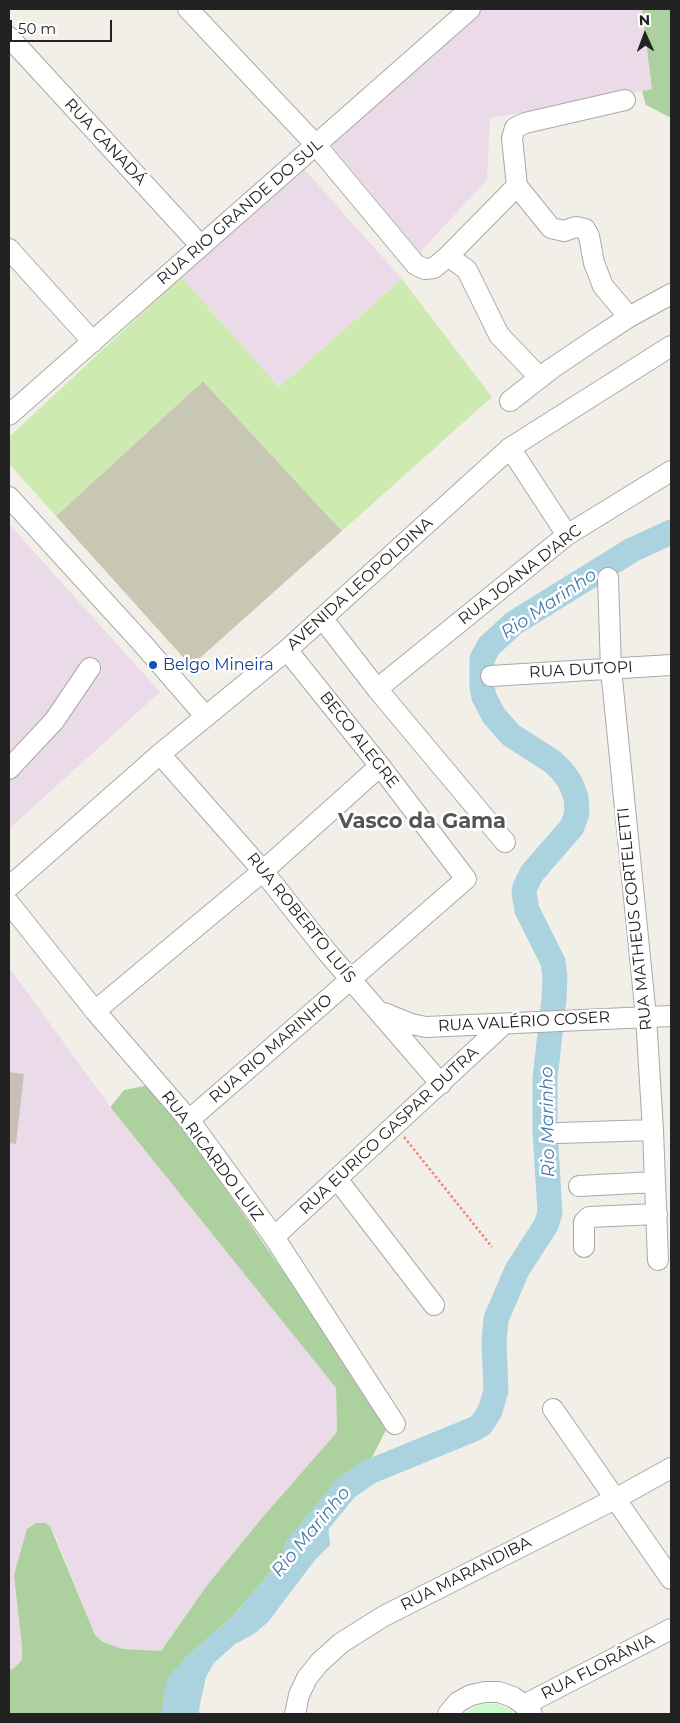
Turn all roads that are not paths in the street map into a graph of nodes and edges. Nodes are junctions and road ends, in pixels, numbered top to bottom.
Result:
1 (188, 9) edge
2 (470, 9) edge
3 (9, 37) edge
4 (625, 100) dead end
5 (316, 145) junction
6 (517, 186) junction
7 (201, 246) junction
8 (9, 249) edge
9 (448, 256) junction
10 (671, 294) edge
11 (629, 317) junction
12 (92, 342) junction
13 (671, 346) edge
14 (540, 378) junction
15 (510, 401) dead end
16 (9, 416) edge
17 (510, 448) junction
18 (671, 471) edge
19 (9, 497) edge
20 (567, 535) junction
21 (608, 578) dead end
22 (322, 618) junction
23 (287, 650) junction
24 (671, 665) edge
25 (90, 668) dead end
26 (611, 669) junction
27 (491, 676) dead end
28 (377, 689) junction
29 (206, 717) junction
30 (160, 754) junction
31 (380, 766) junction
32 (9, 769) edge
33 (505, 842) dead end
34 (263, 871) junction
35 (466, 879) joint
36 (9, 887) edge
37 (9, 903) edge
38 (352, 980) junction
39 (95, 1011) junction
40 (380, 1012) junction
41 (671, 1016) edge
42 (646, 1017) junction
43 (504, 1024) junction
44 (441, 1084) junction
45 (189, 1120) junction
46 (653, 1130) junction
47 (559, 1133) dead end
48 (337, 1179) junction
49 (655, 1182) junction
50 (579, 1186) dead end
51 (657, 1214) junction
52 (274, 1237) junction
53 (584, 1247) dead end
54 (658, 1260) dead end
55 (434, 1305) dead end
56 (553, 1409) dead end
57 (395, 1424) dead end
58 (671, 1468) edge
59 (614, 1498) junction
60 (671, 1579) edge
61 (671, 1629) edge
62 (528, 1710) edge
63 (295, 1714) edge
64 (448, 1714) edge

1 - 5 street
2 - 5 street, RUA RIO GRANDE DO SUL
3 - 7 street, RUA CANADÁ
4 - 6 street
5 - 7 street, RUA RIO GRANDE DO SUL
5 - 9 street
6 - 9 street
6 - 11 street
7 - 12 street, RUA RIO GRANDE DO SUL
8 - 12 street
9 - 14 street
10 - 11 street
11 - 14 street
12 - 16 street, RUA RIO GRANDE DO SUL
13 - 17 street, AVENIDA LEOPOLDINA
14 - 15 street
17 - 20 street
17 - 22 street, AVENIDA LEOPOLDINA
18 - 20 street, RUA JOANA D'ARC
19 - 29 street
20 - 28 street, RUA JOANA D'ARC
21 - 26 street, RUA MATHEUS CORTELETTI
22 - 23 street, AVENIDA LEOPOLDINA
22 - 28 street
23 - 29 street, AVENIDA LEOPOLDINA
23 - 31 street, BECO ALEGRE
24 - 26 street, RUA DUTOPI
25 - 32 street
26 - 27 street, RUA DUTOPI
26 - 42 street, RUA MATHEUS CORTELETTI
28 - 33 street
29 - 30 street, AVENIDA LEOPOLDINA
30 - 34 street, RUA ROBERTO LUÍS
30 - 36 street, AVENIDA LEOPOLDINA
31 - 34 street
31 - 35 street, BECO ALEGRE
34 - 38 street, RUA ROBERTO LUÍS
34 - 39 street
35 - 38 street, RUA RIO MARINHO
37 - 39 street, RUA RICARDO LUIZ
38 - 40 street, RUA ROBERTO LUÍS
38 - 45 street, RUA RIO MARINHO
39 - 45 street, RUA RICARDO LUIZ
40 - 43 street, RUA VALÉRIO COSER
40 - 44 street, RUA ROBERTO LUÍS
41 - 42 street, RUA VALÉRIO COSER
42 - 43 street, RUA VALÉRIO COSER
42 - 46 street, RUA MATHEUS CORTELETTI
43 - 44 street, RUA EURICO GASPAR DUTRA
44 - 48 street, RUA EURICO GASPAR DUTRA
45 - 52 street, RUA RICARDO LUIZ
46 - 47 street
46 - 49 street, RUA MATHEUS CORTELETTI
48 - 52 street, RUA EURICO GASPAR DUTRA
48 - 55 street
49 - 50 street
49 - 51 street, RUA MATHEUS CORTELETTI
51 - 53 street
51 - 54 street, RUA MATHEUS CORTELETTI
52 - 57 street, RUA RICARDO LUIZ
56 - 59 street
58 - 59 street, RUA MARANDIBA
59 - 60 street
59 - 63 street, RUA MARANDIBA
61 - 62 street, RUA FLORÂNIA
62 - 64 street

